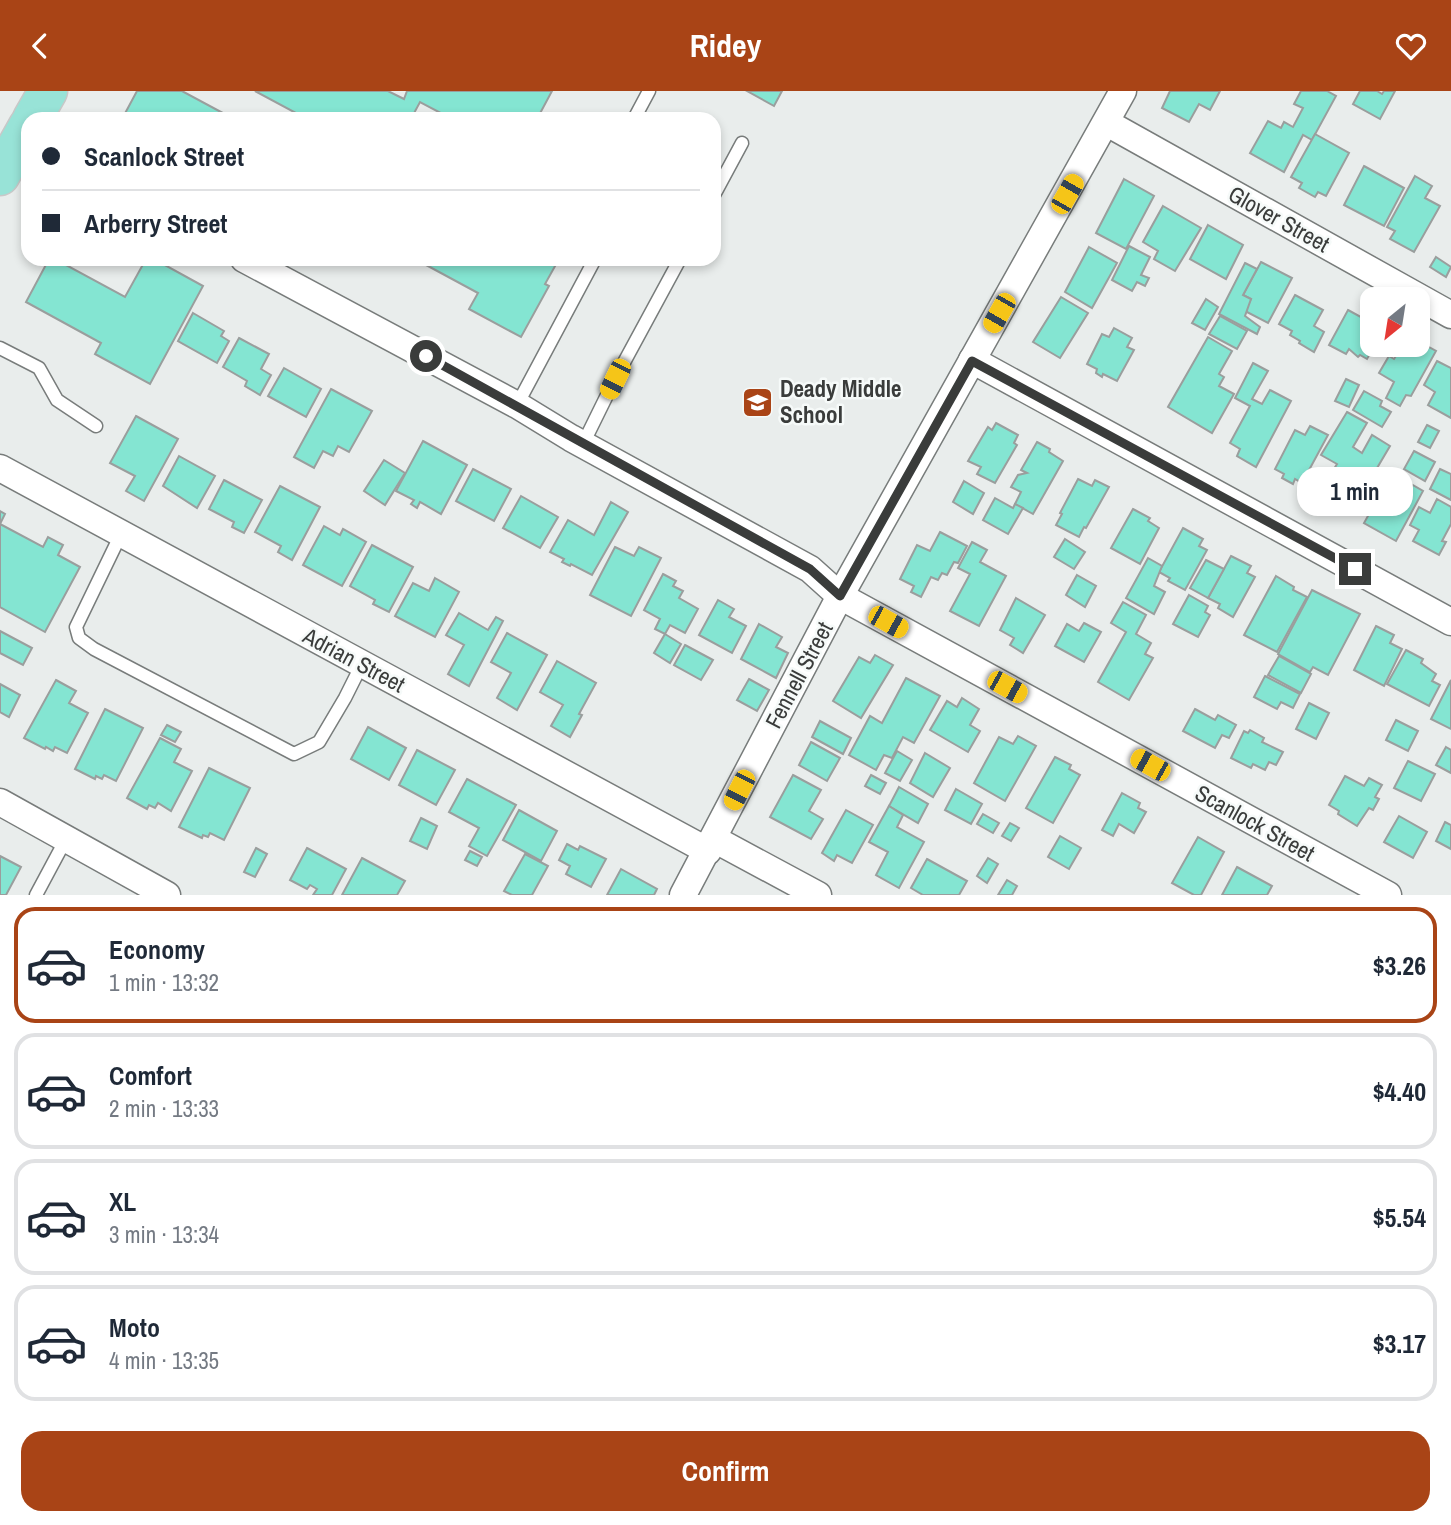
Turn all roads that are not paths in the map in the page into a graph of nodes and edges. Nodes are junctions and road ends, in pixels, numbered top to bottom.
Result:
1 (48, 91) edge
2 (649, 91) edge
3 (1123, 91) edge
4 (37, 112) edge
5 (638, 112) edge
6 (1107, 123) junction
7 (21, 142) edge
8 (742, 143) dead end
9 (0, 176) edge
10 (721, 182) edge
11 (257, 266) edge
12 (591, 266) edge
13 (676, 266) edge
14 (1451, 315) edge
15 (0, 348) edge
16 (972, 361) junction
17 (517, 405) junction
18 (96, 426) dead end
19 (583, 444) junction
20 (0, 468) edge
21 (121, 534) junction
22 (840, 596) junction
23 (1451, 622) edge
24 (362, 664) junction
25 (0, 802) edge
26 (66, 839) junction
27 (711, 845) junction
28 (125, 885) edge
29 (36, 895) edge
30 (167, 895) edge
31 (683, 895) edge
32 (818, 895) edge
33 (1388, 895) edge

1 - 4 main road
2 - 5 lane
3 - 6 street, Fennell Street
6 - 14 street, Glover Street
6 - 16 street, Fennell Street
7 - 9 main road
8 - 10 lane
11 - 17 street, Scanlock Street
12 - 17 lane
13 - 19 lane
15 - 18 lane
16 - 22 street, Fennell Street
16 - 23 street
17 - 19 street, Scanlock Street
19 - 22 street, Scanlock Street
20 - 21 street, Adrian Street
21 - 24 street, Adrian Street
21 - 24 lane
22 - 27 street, Fennell Street
22 - 33 street, Scanlock Street
24 - 27 street, Adrian Street
25 - 26 street
26 - 28 street
26 - 29 lane
27 - 31 street, Fennell Street
27 - 32 street, Adrian Street
28 - 30 street

